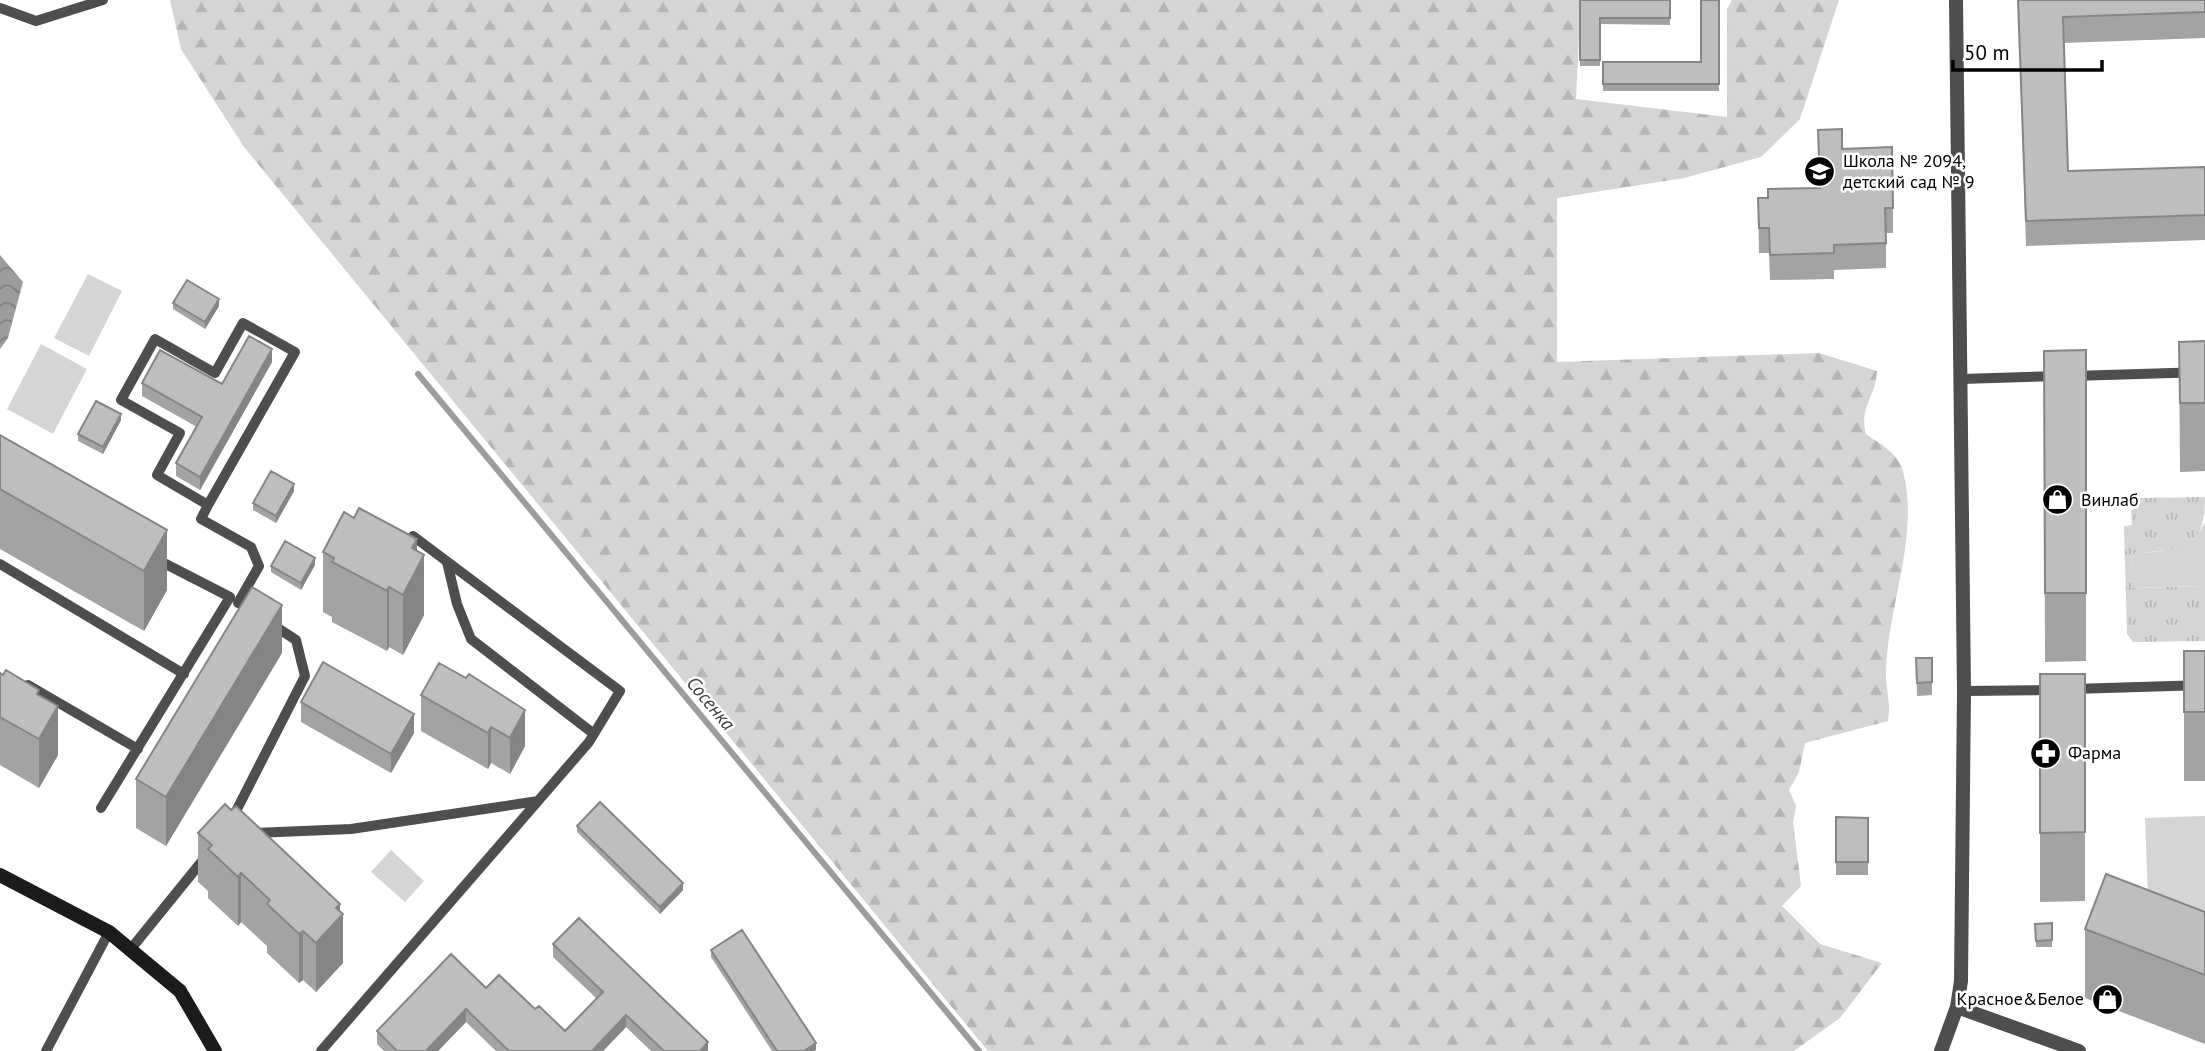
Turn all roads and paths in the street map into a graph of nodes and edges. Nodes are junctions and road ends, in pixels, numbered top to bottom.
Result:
1 (103, 0) edge
2 (1956, 0) edge
3 (0, 8) edge
4 (2205, 372) edge
5 (1961, 379) junction
6 (208, 505) junction
7 (412, 536) edge
8 (145, 554) edge
9 (447, 562) junction
10 (0, 564) edge
11 (234, 600) junction
12 (250, 610) edge
13 (261, 617) edge
14 (184, 674) junction
15 (23, 682) edge
16 (2205, 685) edge
17 (1964, 691) junction
18 (594, 734) junction
19 (138, 749) junction
20 (538, 801) junction
21 (102, 808) dead end
22 (230, 822) edge
23 (236, 834) edge
24 (215, 845) edge
25 (0, 875) edge
26 (109, 932) junction
27 (130, 950) junction
28 (1957, 1007) junction
29 (46, 1051) edge
30 (215, 1051) edge
31 (321, 1051) edge
32 (1941, 1051) edge
33 (2079, 1051) edge

1 - 3 lane
2 - 5 street
4 - 5 lane
5 - 17 street
6 - 6 lane
6 - 11 lane
7 - 9 lane
8 - 11 lane
9 - 18 lane
9 - 18 lane
10 - 14 lane
11 - 12 lane
11 - 14 lane
13 - 22 lane
14 - 19 lane
15 - 19 lane
16 - 17 lane
17 - 28 street
18 - 20 lane
19 - 21 lane
20 - 23 lane
20 - 31 lane
24 - 27 lane
25 - 26 street
26 - 27 street
26 - 29 lane
27 - 30 street
28 - 32 street
28 - 33 street

